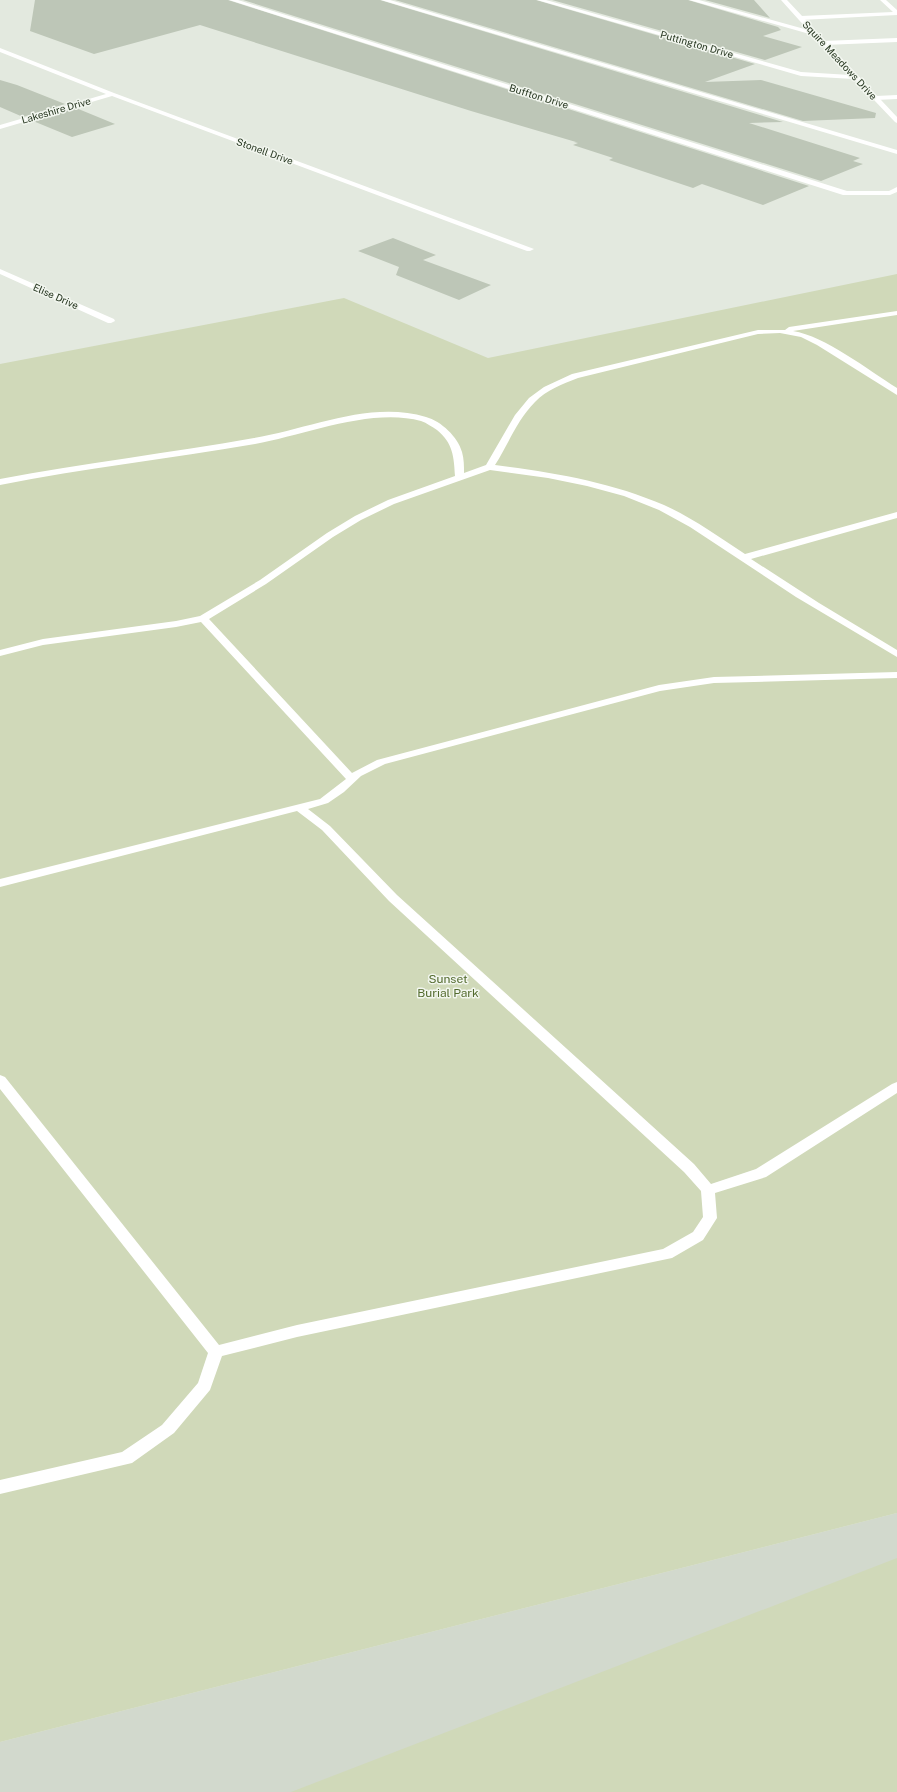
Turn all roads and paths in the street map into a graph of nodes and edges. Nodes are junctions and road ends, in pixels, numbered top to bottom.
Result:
1 (232, 0) edge
2 (384, 0) edge
3 (540, 0) edge
4 (692, 0) edge
5 (784, 0) edge
6 (883, 0) edge
7 (801, 18) junction
8 (815, 33) junction
9 (897, 40) edge
10 (824, 43) junction
11 (0, 50) edge
12 (857, 77) junction
13 (112, 94) junction
14 (897, 97) edge
15 (876, 98) junction
16 (897, 121) edge
17 (0, 127) edge
18 (897, 152) edge
19 (897, 189) edge
20 (530, 249) dead end
21 (0, 271) edge
22 (897, 313) edge
23 (111, 321) dead end
24 (780, 331) junction
25 (897, 392) edge
26 (489, 467) junction
27 (460, 478) junction
28 (0, 482) edge
29 (897, 515) edge
30 (743, 558) junction
31 (203, 618) junction
32 (0, 653) edge
33 (897, 654) edge
34 (897, 675) edge
35 (352, 778) junction
36 (300, 808) junction
37 (0, 883) edge
38 (0, 1080) edge
39 (897, 1087) edge
40 (708, 1190) junction
41 (216, 1352) junction
42 (0, 1487) edge

1 - 19 street, Buffton Drive
2 - 18 street
3 - 12 street, Puttington Drive
4 - 8 street
5 - 7 street, Squire Meadows Drive
6 - 7 street
7 - 8 street, Squire Meadows Drive
8 - 10 street, Squire Meadows Drive
9 - 10 street
10 - 12 street, Squire Meadows Drive
11 - 13 street, Stonell Drive
12 - 15 street, Squire Meadows Drive
13 - 17 street, Lakeshire Drive
13 - 20 street, Stonell Drive
14 - 15 street
15 - 16 street, Squire Meadows Drive
21 - 23 street, Elise Drive
22 - 24 street
24 - 25 street
24 - 26 street
26 - 27 street
26 - 30 street
27 - 28 street
27 - 31 street
29 - 30 street
30 - 33 street
31 - 32 street
31 - 35 street
34 - 35 street
35 - 36 street
36 - 37 street
36 - 40 street
38 - 41 street
39 - 40 street
40 - 41 street
41 - 42 street

